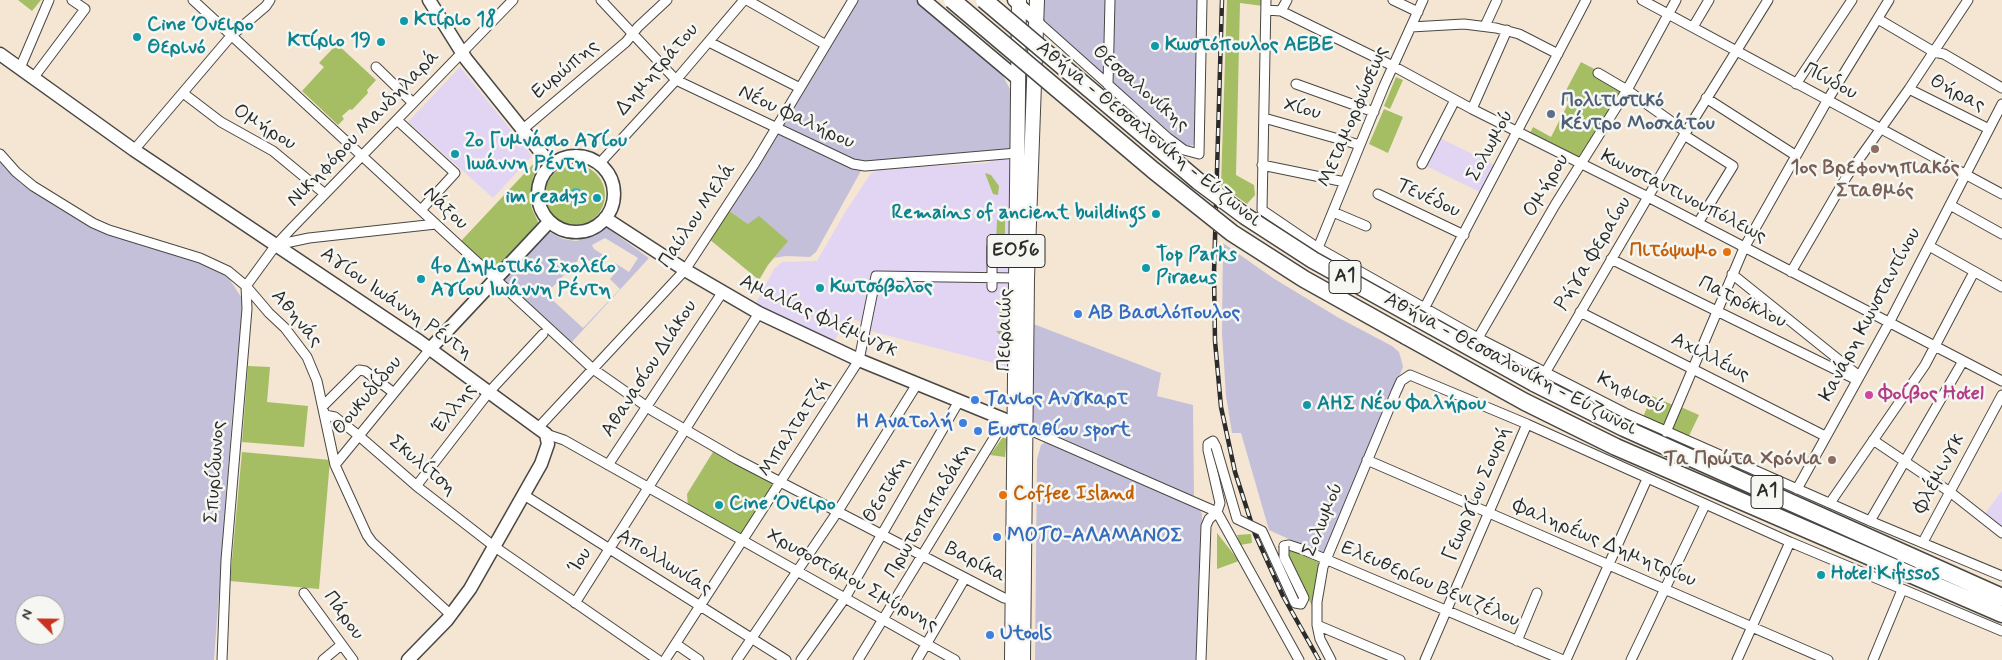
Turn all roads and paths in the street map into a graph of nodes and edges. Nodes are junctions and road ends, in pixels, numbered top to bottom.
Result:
1 (49, 0) edge
2 (72, 0) edge
3 (193, 0) edge
4 (270, 0) edge
5 (429, 0) edge
6 (513, 0) edge
7 (600, 0) edge
8 (666, 0) edge
9 (746, 0) edge
10 (853, 0) edge
11 (924, 0) edge
12 (952, 0) edge
13 (984, 0) edge
14 (1037, 0) edge
15 (1110, 0) edge
16 (1202, 0) edge
17 (1266, 0) edge
18 (1287, 0) edge
19 (1393, 0) edge
20 (1423, 0) edge
21 (1498, 0) edge
22 (1586, 0) edge
23 (1642, 0) edge
24 (1676, 0) edge
25 (1709, 0) edge
26 (1768, 0) edge
27 (1852, 0) edge
28 (1889, 0) edge
29 (1968, 0) edge
30 (1020, 1) edge
31 (1266, 10) junction
32 (1281, 11) junction
33 (1418, 12) junction
34 (1668, 14) junction
35 (1878, 19) junction
36 (1037, 21) junction
37 (1485, 26) junction
38 (1411, 27) junction
39 (1692, 27) junction
40 (1507, 30) junction
41 (632, 35) junction
42 (232, 36) junction
43 (709, 42) junction
44 (826, 45) junction
45 (1736, 50) junction
46 (1934, 52) junction
47 (462, 53) junction
48 (0, 54) edge
49 (1558, 54) junction
50 (1393, 66) junction
51 (376, 67) dead end
52 (20, 68) junction
53 (1598, 73) dead end
54 (34, 78) junction
55 (1018, 79) junction
56 (676, 80) junction
57 (1296, 84) dead end
58 (1796, 84) junction
59 (1108, 85) junction
60 (800, 88) junction
61 (2002, 88) edge
62 (1627, 90) junction
63 (1912, 91) junction
64 (183, 93) junction
65 (1706, 98) junction
66 (1455, 100) junction
67 (1827, 101) junction
68 (414, 103) junction
69 (2002, 104) edge
70 (1472, 109) junction
71 (1374, 112) junction
72 (1264, 118) junction
73 (397, 120) junction
74 (776, 128) junction
75 (1880, 129) junction
76 (1989, 129) junction
77 (522, 130) junction
78 (1518, 132) junction
79 (1685, 133) junction
80 (1360, 145) junction
81 (134, 150) junction
82 (1017, 153) junction
83 (0, 154) edge
84 (1795, 155) junction
85 (362, 156) junction
86 (599, 164) junction
87 (1422, 164) dead end
88 (1580, 164) junction
89 (551, 165) junction
90 (1262, 165) junction
91 (1966, 175) junction
92 (1345, 182) junction
93 (325, 194) junction
94 (1378, 194) dead end
95 (2002, 194) edge
96 (1648, 197) junction
97 (1950, 205) junction
98 (421, 210) junction
99 (1333, 212) junction
100 (606, 218) junction
101 (549, 222) junction
102 (1698, 223) junction
103 (436, 224) junction
104 (1366, 226) dead end
105 (2002, 234) edge
106 (1464, 235) junction
107 (276, 245) junction
108 (1929, 246) junction
109 (992, 247) dead end
110 (1318, 248) junction
111 (1744, 248) junction
112 (1612, 259) junction
113 (686, 270) junction
114 (1791, 272) junction
115 (1974, 272) junction
116 (1732, 274) junction
117 (1015, 278) junction
118 (496, 279) junction
119 (991, 282) junction
120 (246, 286) junction
121 (2002, 287) edge
122 (722, 292) junction
123 (1425, 308) junction
124 (1716, 310) junction
125 (1580, 312) junction
126 (759, 313) junction
127 (1889, 323) junction
128 (544, 334) dead end
129 (1478, 338) junction
130 (1936, 346) junction
131 (430, 349) junction
132 (859, 360) junction
133 (1964, 361) junction
134 (593, 369) junction
135 (1692, 369) junction
136 (1545, 373) junction
137 (1858, 378) junction
138 (2002, 381) edge
139 (917, 384) junction
140 (489, 392) junction
141 (394, 393) junction
142 (2002, 395) edge
143 (959, 401) junction
144 (646, 406) junction
145 (324, 411) junction
146 (1015, 424) junction
147 (1527, 424) junction
148 (684, 430) junction
149 (542, 431) junction
150 (1666, 432) junction
151 (358, 435) junction
152 (1825, 436) junction
153 (1873, 440) junction
154 (1366, 460) junction
155 (1903, 462) junction
156 (335, 465) junction
157 (608, 465) junction
158 (1647, 479) junction
159 (781, 482) junction
160 (416, 486) junction
161 (648, 488) junction
162 (1797, 489) junction
163 (1950, 492) junction
164 (524, 495) junction
165 (1830, 503) junction
166 (1705, 505) junction
167 (838, 511) junction
168 (1216, 512) junction
169 (1488, 513) junction
170 (1870, 520) junction
171 (2002, 533) edge
172 (882, 534) junction
173 (744, 540) junction
174 (1790, 542) junction
175 (1923, 542) junction
176 (495, 547) junction
177 (609, 550) junction
178 (923, 556) junction
179 (1326, 559) junction
180 (1609, 565) junction
181 (798, 571) junction
182 (2002, 576) edge
183 (965, 578) junction
184 (1664, 589) junction
185 (1902, 590) junction
186 (304, 593) dead end
187 (1537, 593) dead end
188 (2002, 597) edge
189 (844, 598) junction
190 (1012, 600) junction
191 (575, 603) junction
192 (701, 606) junction
193 (1446, 611) junction
194 (2002, 614) edge
195 (451, 615) junction
196 (884, 620) junction
197 (1317, 625) junction
198 (1752, 627) junction
199 (2002, 631) edge
200 (752, 638) junction
201 (1517, 641) junction
202 (676, 644) junction
203 (927, 644) junction
204 (341, 645) junction
205 (222, 660) edge
206 (323, 660) edge
207 (353, 660) edge
208 (408, 660) edge
209 (658, 660) edge
210 (665, 660) edge
211 (699, 660) edge
212 (737, 660) edge
213 (786, 660) edge
214 (801, 660) edge
215 (858, 660) edge
216 (917, 660) edge
217 (955, 660) edge
218 (1012, 660) edge
219 (1023, 660) edge
220 (1201, 660) edge
221 (1299, 660) edge
222 (1330, 660) edge
223 (1400, 660) edge
224 (1425, 660) edge
225 (1564, 660) edge
226 (1631, 660) edge
227 (1737, 660) edge
228 (1828, 660) edge
229 (1873, 660) edge

1 - 52 street
2 - 54 street
3 - 42 street, Νάξου
4 - 42 street
5 - 47 street
6 - 47 street, Νικηφόρου Μανδηλαρά
7 - 41 street, Νέου Φαλήρου
8 - 41 street, Ευρώπης
9 - 43 street, Δημητράτου
9 - 44 street
10 - 44 street, Παύλου Μελά
11 - 55 street
12 - 194 highway, Αθήνα - Θεσσαλονίκη - Εύζωνοι / Α1, bridge
13 - 188 highway, Αθήνα - Θεσσαλονίκη - Εύζωνοι / Α1, bridge
14 - 36 main road, Πειραιώς / ΕΟ56
15 - 59 street
16 - 59 street, Θεσσαλονίκης
17 - 31 street
18 - 32 street
19 - 33 street
20 - 33 street, Μεταμορφώσεως
21 - 37 street
22 - 49 street, Σολωμού
23 - 34 street, Πίνδου
24 - 34 street, Ομήρου
25 - 39 street
26 - 45 street, Ρήγα Φεραίου
27 - 58 street
28 - 35 street
29 - 46 street
30 - 36 street
30 - 55 main road, Πειραιώς / ΕΟ56
31 - 32 street, Κωνσταντινουπόλεως
31 - 72 street
32 - 50 street, Κωνσταντινουπόλεως
33 - 38 street, Μεταμορφώσεως
34 - 39 street, Πίνδου
34 - 62 street, Ομήρου
35 - 46 street
35 - 67 street
36 - 59 street, Θεσσαλονίκης
36 - 146 main road, Πειραιώς / ΕΟ56
37 - 38 street
37 - 40 street
38 - 50 street, Μεταμορφώσεως
39 - 45 street, Πίνδου
40 - 49 street
40 - 70 street
41 - 56 street, Νέου Φαλήρου
41 - 77 street, Ευρώπης
42 - 64 street
42 - 85 street, Νάξου
43 - 56 street, Δημητράτου
43 - 60 street
44 - 60 street, Παύλου Μελά
45 - 58 street, Πίνδου
45 - 65 street, Ρήγα Φεραίου
46 - 61 street
46 - 63 street
47 - 68 street, Νικηφόρου Μανδηλαρά
47 - 77 street
48 - 52 street, Αγίου Ιωάννη Ρέντη
49 - 78 street, Σολωμού
50 - 66 street, Κωνσταντινουπόλεως
50 - 71 street, Μεταμορφώσεως
51 - 68 street
52 - 54 street, Αγίου Ιωάννη Ρέντη
53 - 62 street
54 - 81 street, Αγίου Ιωάννη Ρέντη
55 - 82 main road, Πειραιώς / ΕΟ56
56 - 74 street, Νέου Φαλήρου
56 - 86 street, Δημητράτου
57 - 71 street
58 - 67 street, Πίνδου
60 - 74 street, Παύλου Μελά
62 - 79 street
62 - 88 street, Ομήρου
63 - 75 street
63 - 76 street, Θήρας
64 - 81 street
64 - 93 street, Ομήρου
65 - 79 street, Ρήγα Φεραίου
65 - 84 street
66 - 70 street, Κωνσταντινουπόλεως
66 - 87 street
67 - 75 street, Πίνδου
67 - 84 street
68 - 73 street, Νικηφόρου Μανδηλαρά
69 - 76 street, Κανάρη Κωνσταντίνου
70 - 78 street, Κωνσταντινουπόλεως
71 - 80 street, Μεταμορφώσεως
72 - 80 street, Χίου
72 - 90 street
73 - 85 street, Νικηφόρου Μανδηλαρά
73 - 98 street
74 - 82 street, Νέου Φαλήρου
74 - 113 street, Παύλου Μελά
75 - 91 street, Πίνδου
75 - 114 street
76 - 91 street, Κανάρη Κωνσταντίνου
77 - 89 street
78 - 88 street, Κωνσταντινουπόλεως
78 - 106 street, Σολωμού
79 - 96 street, Ρήγα Φεραίου
79 - 102 street
80 - 92 street, Μεταμορφώσεως
81 - 107 street, Αγίου Ιωάννη Ρέντη
82 - 117 main road, Πειραιώς / ΕΟ56
83 - 120 street, Αθηνάς
84 - 111 street
85 - 93 street, Νικηφόρου Μανδηλαρά
85 - 98 street, Νάξου
86 - 89 street
86 - 100 street
88 - 96 street, Κωνσταντινουπόλεως
88 - 129 street, Ομήρου
89 - 101 street
90 - 92 street
90 - 110 street, Κηφισού
91 - 95 street, Πίνδου
91 - 97 street, Κανάρη Κωνσταντίνου
92 - 99 street, Μεταμορφώσεως
93 - 107 street, Νικηφόρου Μανδηλαρά
94 - 106 street, Τενέδου
96 - 102 street, Κωνσταντινουπόλεως
96 - 112 street, Ρήγα Φεραίου
97 - 105 street
97 - 108 street, Κανάρη Κωνσταντίνου
98 - 103 street, Νάξου
99 - 104 street
99 - 110 street, Μεταμορφώσεως
100 - 101 street
100 - 113 street, Αμαλίας Φλέμινγκ
101 - 118 street
102 - 111 street, Κωνσταντινουπόλεως
103 - 107 street
103 - 118 street, Νάξου
106 - 123 street, Σολωμού
107 - 120 street, Νικηφόρου Μανδηλαρά
107 - 131 street, Αγίου Ιωάννη Ρέντη
108 - 115 street
108 - 127 street, Κανάρη Κωνσταντίνου
109 - 119 street
110 - 123 street, Κηφισού
111 - 114 street, Κωνσταντινουπόλεως
111 - 116 street
112 - 124 street, Πατρόκλου
112 - 125 street, Ρήγα Φεραίου
113 - 122 street, Αμαλίας Φλέμινγκ
113 - 134 street, Παύλου Μελά
114 - 127 street, Κωνσταντινουπόλεως
115 - 121 street
115 - 130 street
116 - 124 street
116 - 137 street
117 - 119 street
117 - 146 main road, Πειραιώς / ΕΟ56
118 - 131 street
118 - 134 street, Νάξου
119 - 132 street
120 - 145 street, Αθηνάς
120 - 205 street, Σπυρίδωνος
122 - 126 street, Αμαλίας Φλέμινγκ
122 - 144 street, Αθανασίου Διάκου
123 - 129 street, Κηφισού
124 - 135 street
124 - 137 street, Πατρόκλου
125 - 135 street, Αχιλλέως
125 - 136 street, Ρήγα Φεραίου
126 - 132 street, Αμαλίας Φλέμινγκ
126 - 148 street, Ίου
127 - 130 street, Κωνσταντινουπόλεως
127 - 137 street, Κανάρη Κωνσταντίνου
128 - 140 street, Έλλης
129 - 136 street, Κηφισού
130 - 133 street, Κωνσταντινουπόλεως
130 - 153 street
131 - 140 street, Αγίου Ιωάννη Ρέντη
131 - 141 street, Θουκυδίδου
132 - 139 street, Αμαλίας Φλέμινγκ
132 - 159 street, Μπαλτατζή
133 - 138 street, Κωνσταντινουπόλεως
133 - 155 street
134 - 144 street, Νάξου
134 - 149 street, Παύλου Μελά
135 - 150 street
135 - 152 street, Αχιλλέως
136 - 150 street, Κηφισού
137 - 152 street, Κανάρη Κωνσταντίνου
139 - 143 street, Αμαλίας Φλέμινγκ
139 - 167 street
140 - 149 street, Αγίου Ιωάννη Ρέντη
140 - 160 street, Έλλης
141 - 145 street
141 - 151 street, Θουκυδίδου
142 - 163 street, Φλέμινγκ
143 - 146 street, Αμαλίας Φλέμινγκ
143 - 172 street, Θεοτόκη
144 - 148 street, Νάξου
144 - 157 street, Αθανασίου Διάκου
145 - 151 street, Σκυλίτση
145 - 156 street, Αθηνάς
146 - 168 street
146 - 178 street, Πρωτοπαπαδάκη
146 - 190 main road, Πειραιώς / ΕΟ56
146 - 219 main road, Πειραιώς / ΕΟ56
147 - 154 street, Σολωμού
147 - 158 street
147 - 169 street, Γεωργίου Σουρή
148 - 159 street, Βαρίκα
148 - 161 street, Ίου
149 - 157 street, Χρυσοστόμου Σμύρνης
149 - 164 street
150 - 162 street, Κηφισού
151 - 156 street, Θουκυδίδου
151 - 160 street, Σκυλίτση
152 - 162 street, Κανάρη Κωνσταντίνου
153 - 155 street
153 - 165 street
154 - 169 street, Φαληρέως Δημητρίου
154 - 179 street, Σολωμού
155 - 163 street
155 - 170 street
156 - 195 street, Αθηνάς
157 - 161 street, Χρυσοστόμου Σμύρνης
158 - 166 street
158 - 180 street
159 - 167 street, Βαρίκα
159 - 173 street, Μπαλτατζή
160 - 176 street, Σκυλίτση
161 - 173 street, Χρυσοστόμου Σμύρνης
161 - 177 street, Ίου
162 - 165 street, Κηφισού
163 - 171 street
163 - 175 street, Φλέμινγκ
164 - 176 street
164 - 177 street, Απολλωνίας
165 - 170 street, Κηφισού
166 - 174 street
166 - 184 street
167 - 172 street, Βαρίκα
167 - 181 street
168 - 179 street, Ελευθερίου Βενιζέλου, bridge
168 - 220 street
168 - 221 street
169 - 180 street, Φαληρέως Δημητρίου
169 - 193 street, Γεωργίου Σουρή
170 - 175 street, Κηφισού
172 - 178 street, Βαρίκα
172 - 189 street, Θεοτόκη
173 - 181 street, Χρυσοστόμου Σμύρνης
173 - 192 street, Μπαλτατζή
174 - 185 street
174 - 198 street
175 - 182 street, Κηφισού
176 - 191 street, Σκυλίτση
176 - 195 street
177 - 191 street, Ίου
177 - 192 street, Απολλωνίας
178 - 183 street, Βαρίκα
178 - 196 street, Πρωτοπαπαδάκη
179 - 193 street, Ελευθερίου Βενιζέλου
179 - 197 street, Σολωμού
180 - 184 street, Φαληρέως Δημητρίου
180 - 225 street
181 - 189 street, Χρυσοστόμου Σμύρνης
181 - 200 street
183 - 190 street, Βαρίκα
183 - 203 street
184 - 198 street, Φαληρέως Δημητρίου
184 - 226 street
185 - 199 street
185 - 229 street
186 - 204 street, Πάρου
187 - 201 street
189 - 196 street, Χρυσοστόμου Σμύρνης
189 - 214 street, Θεοτόκη
190 - 218 main road, Πειραιώς / ΕΟ56
191 - 209 street, Σκυλίτση
192 - 200 street, Απολλωνίας
192 - 202 street, Μπαλτατζή
193 - 201 street, Ελευθερίου Βενιζέλου
193 - 224 street, Γεωργίου Σουρή
195 - 208 street
196 - 203 street, Χρυσοστόμου Σμύρνης
196 - 215 street, Πρωτοπαπαδάκη
197 - 222 street, Σολωμού
197 - 223 street
198 - 227 street
198 - 228 street, Φαληρέως Δημητρίου
200 - 212 street
200 - 213 street, Απολλωνίας
201 - 225 street, Ελευθερίου Βενιζέλου
202 - 210 street, Μπαλτατζή
202 - 211 street
203 - 216 street
203 - 217 street, Χρυσοστόμου Σμύρνης
204 - 206 street
204 - 207 street, Πάρου

